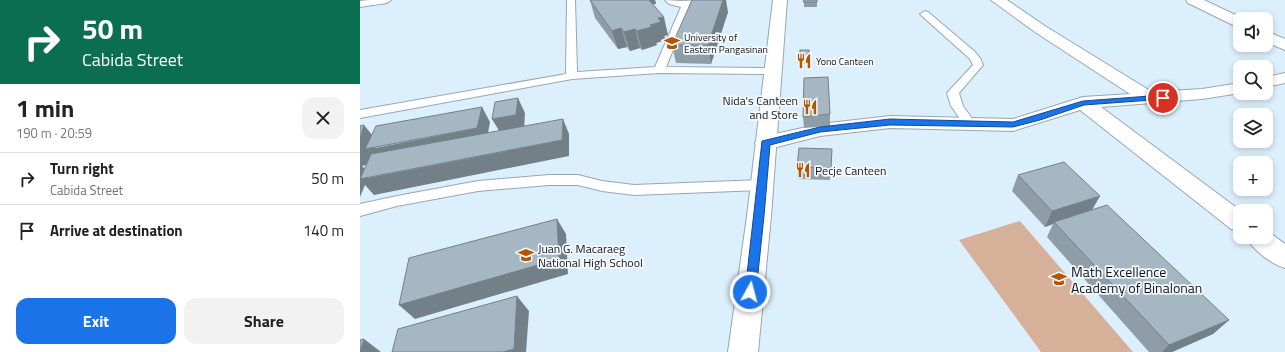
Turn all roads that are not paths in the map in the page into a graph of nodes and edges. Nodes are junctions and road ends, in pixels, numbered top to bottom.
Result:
1 (387, 0) edge
2 (570, 0) edge
3 (670, 0) edge
4 (702, 0) edge
5 (780, 0) edge
6 (998, 0) edge
7 (1193, 0) edge
8 (360, 4) edge
9 (687, 4) junction
10 (925, 14) dead end
11 (1233, 20) edge
12 (1273, 39) edge
13 (1285, 45) edge
14 (658, 70) junction
15 (773, 71) junction
16 (572, 76) junction
17 (1285, 78) edge
18 (1273, 81) edge
19 (1233, 89) edge
20 (1150, 99) junction
21 (1083, 103) junction
22 (360, 114) edge
23 (970, 124) junction
24 (765, 143) junction
25 (761, 185) junction
26 (360, 210) edge
27 (1233, 218) edge
28 (1267, 244) edge
29 (1285, 258) edge
30 (743, 352) edge

1 - 8 lane
2 - 16 lane
3 - 9 lane
4 - 9 lane
5 - 15 main road
6 - 20 main road
7 - 11 main road
9 - 14 lane
10 - 23 lane
12 - 13 main road
14 - 15 lane
14 - 16 lane
15 - 24 main road
16 - 22 lane
17 - 18 main road
19 - 20 main road
20 - 21 main road
21 - 23 main road
21 - 27 main road
23 - 24 main road
24 - 25 main road
25 - 26 lane
25 - 30 main road
28 - 29 main road

